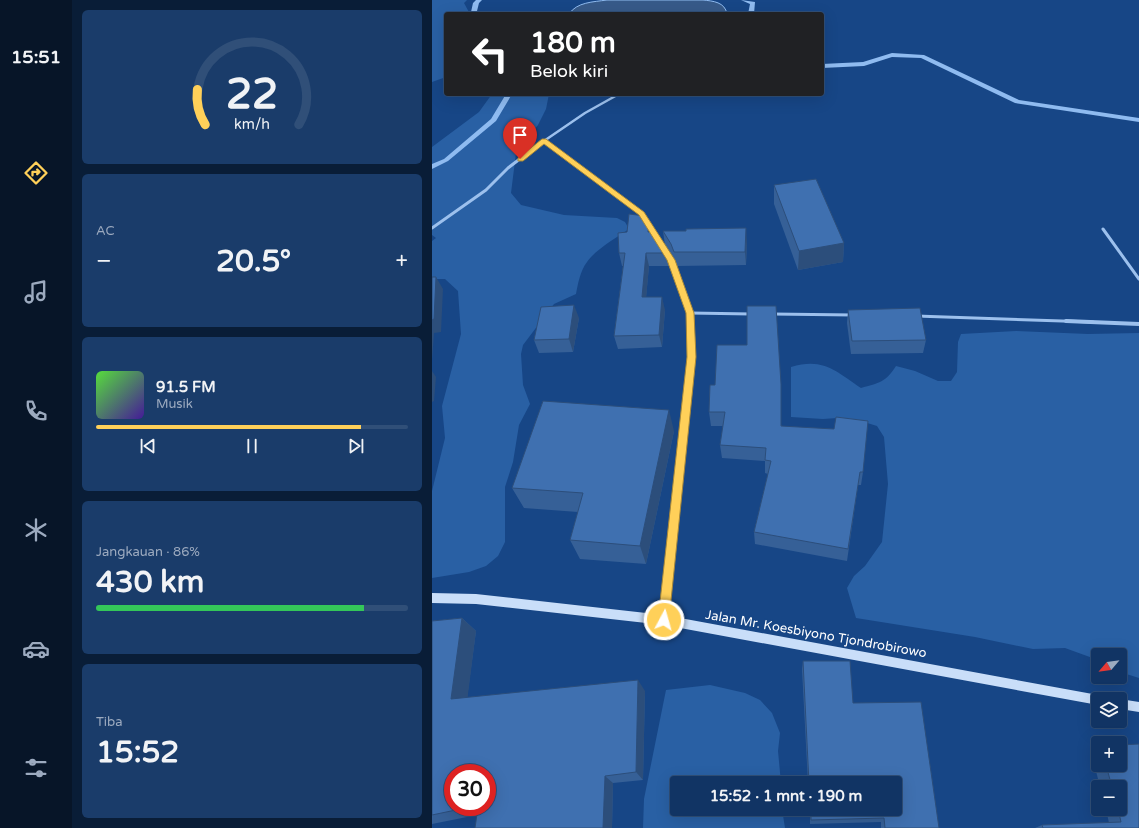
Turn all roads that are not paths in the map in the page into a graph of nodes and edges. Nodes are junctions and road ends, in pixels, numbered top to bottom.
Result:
1 (616, 96) edge
2 (544, 141) junction
3 (432, 228) edge
4 (1103, 229) dead end
5 (658, 240) edge
6 (663, 246) edge
7 (1139, 279) edge
8 (690, 313) junction
9 (760, 314) edge
10 (768, 314) edge
11 (861, 315) edge
12 (908, 316) edge
13 (1139, 324) edge
14 (432, 598) edge
15 (664, 620) junction
16 (1091, 699) edge
17 (1127, 705) edge
18 (1139, 707) edge

1 - 2 street
2 - 3 street
2 - 5 street
4 - 7 street
6 - 8 street
8 - 9 street
8 - 15 street
10 - 11 street
12 - 13 street
14 - 15 main road, Jalan Mr. Koesbiyono Tjondrobirowo
15 - 16 main road, Jalan Mr. Koesbiyono Tjondrobirowo
17 - 18 main road

